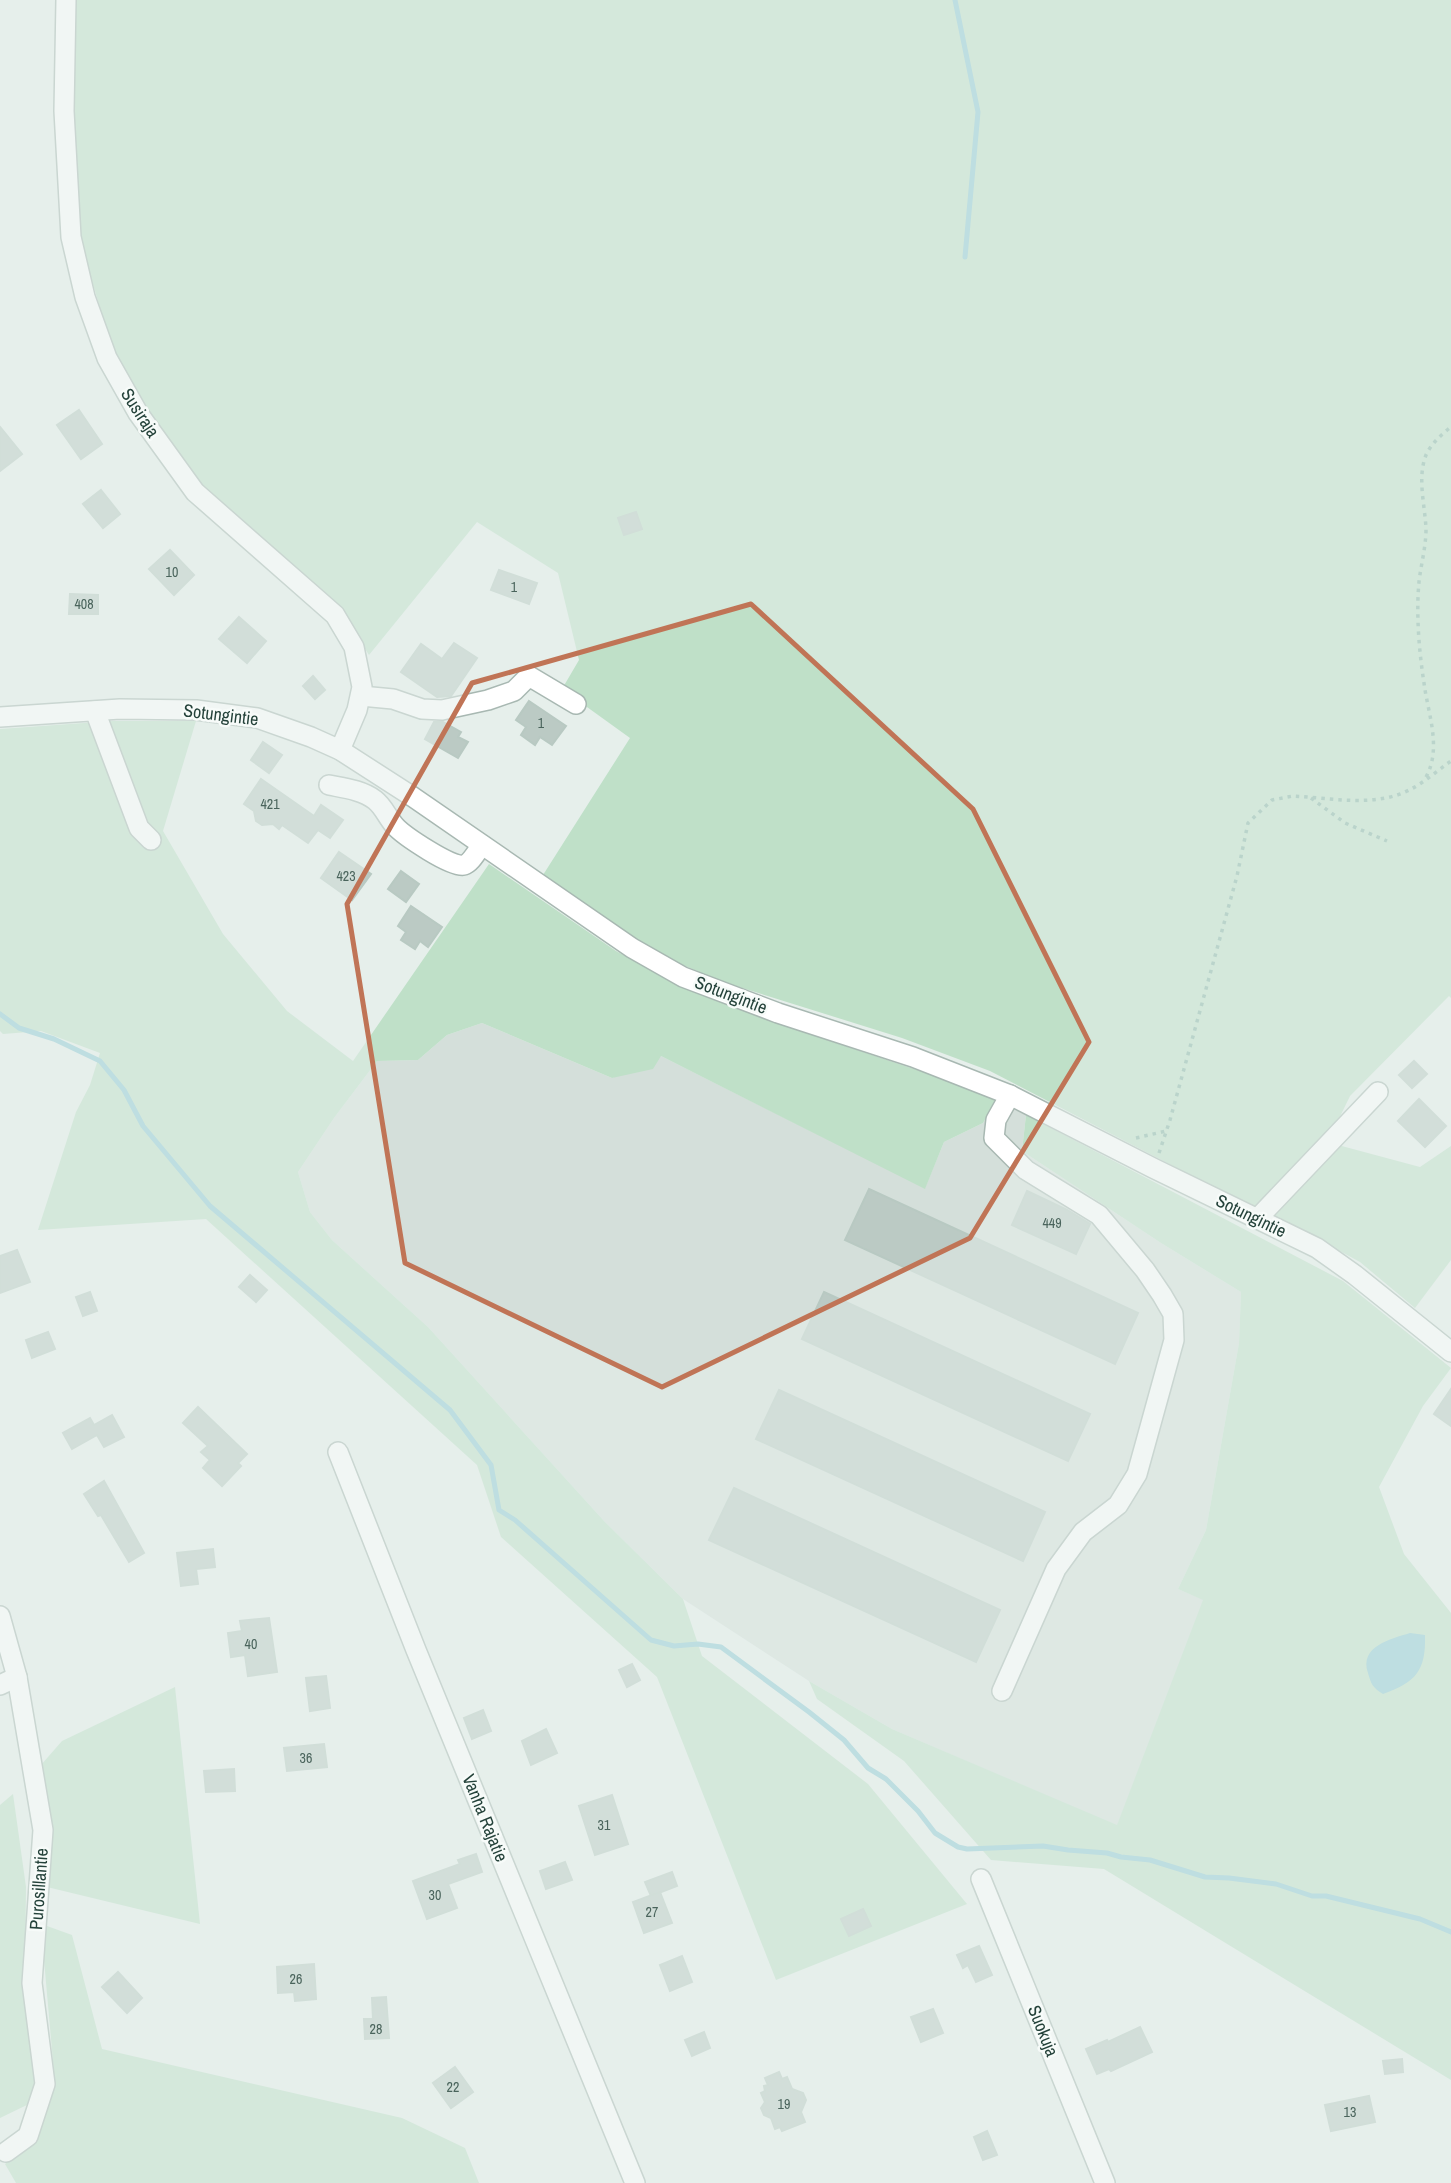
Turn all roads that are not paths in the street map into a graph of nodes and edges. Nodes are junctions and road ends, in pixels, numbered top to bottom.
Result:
1 (66, 0) edge
2 (361, 696) junction
3 (576, 704) dead end
4 (95, 711) junction
5 (0, 716) edge
6 (340, 750) junction
7 (329, 785) dead end
8 (151, 840) dead end
9 (482, 845) junction
10 (1378, 1092) dead end
11 (1010, 1095) junction
12 (1257, 1219) junction
13 (1451, 1352) edge
14 (338, 1452) dead end
15 (0, 1616) edge
16 (8, 1681) edge
17 (1002, 1691) dead end
18 (981, 1879) dead end
19 (6, 2152) dead end
20 (635, 2183) edge
21 (1105, 2183) edge

1 - 2 street, Susiraja
2 - 3 street
2 - 6 street, Susiraja
4 - 5 street, Sotungintie
4 - 6 street, Sotungintie
4 - 8 street
6 - 9 street, Sotungintie
7 - 9 street
9 - 11 street, Sotungintie
10 - 12 street
11 - 12 street, Sotungintie
11 - 17 street
12 - 13 street, Sotungintie
14 - 20 street, Vanha Rajatie
15 - 16 street, Purosillantie
16 - 19 street, Purosillantie
18 - 21 street, Suokuja

